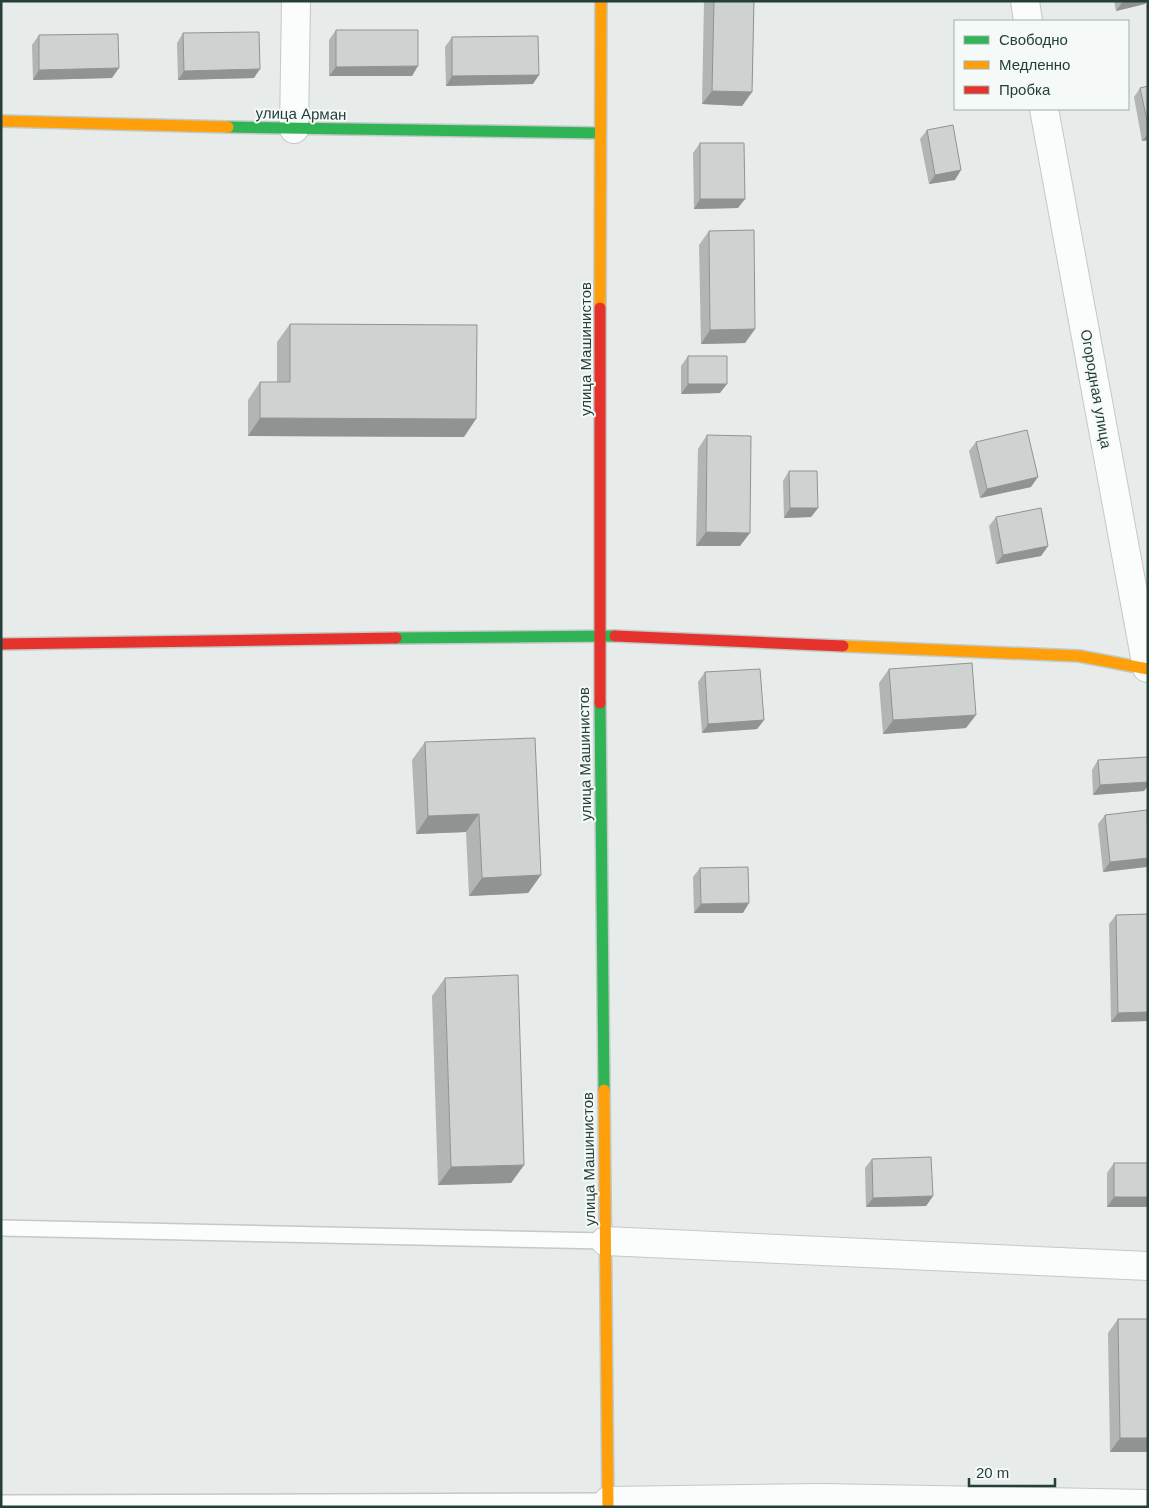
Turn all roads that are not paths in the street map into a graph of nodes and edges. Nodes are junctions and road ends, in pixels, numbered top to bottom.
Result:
1 (296, 1) edge
2 (601, 1) edge
3 (1025, 1) edge
4 (1028, 20) edge
5 (1044, 110) edge
6 (1, 121) edge
7 (294, 129) junction
8 (600, 133) junction
9 (598, 635) junction
10 (1, 644) edge
11 (1147, 669) edge
12 (1, 1228) edge
13 (605, 1241) junction
14 (1148, 1266) edge
15 (1, 1503) edge
16 (608, 1504) edge
17 (1148, 1504) edge

1 - 7 street
2 - 8 street, улица Машинистов
3 - 4 street
5 - 11 street, Огородная улица
6 - 7 street, улица Арман
7 - 8 street, улица Арман
8 - 9 street, улица Машинистов
9 - 10 street
9 - 11 street
9 - 13 street, улица Машинистов
12 - 13 lane
13 - 14 street
13 - 16 street, улица Машинистов
15 - 16 lane
16 - 17 street

